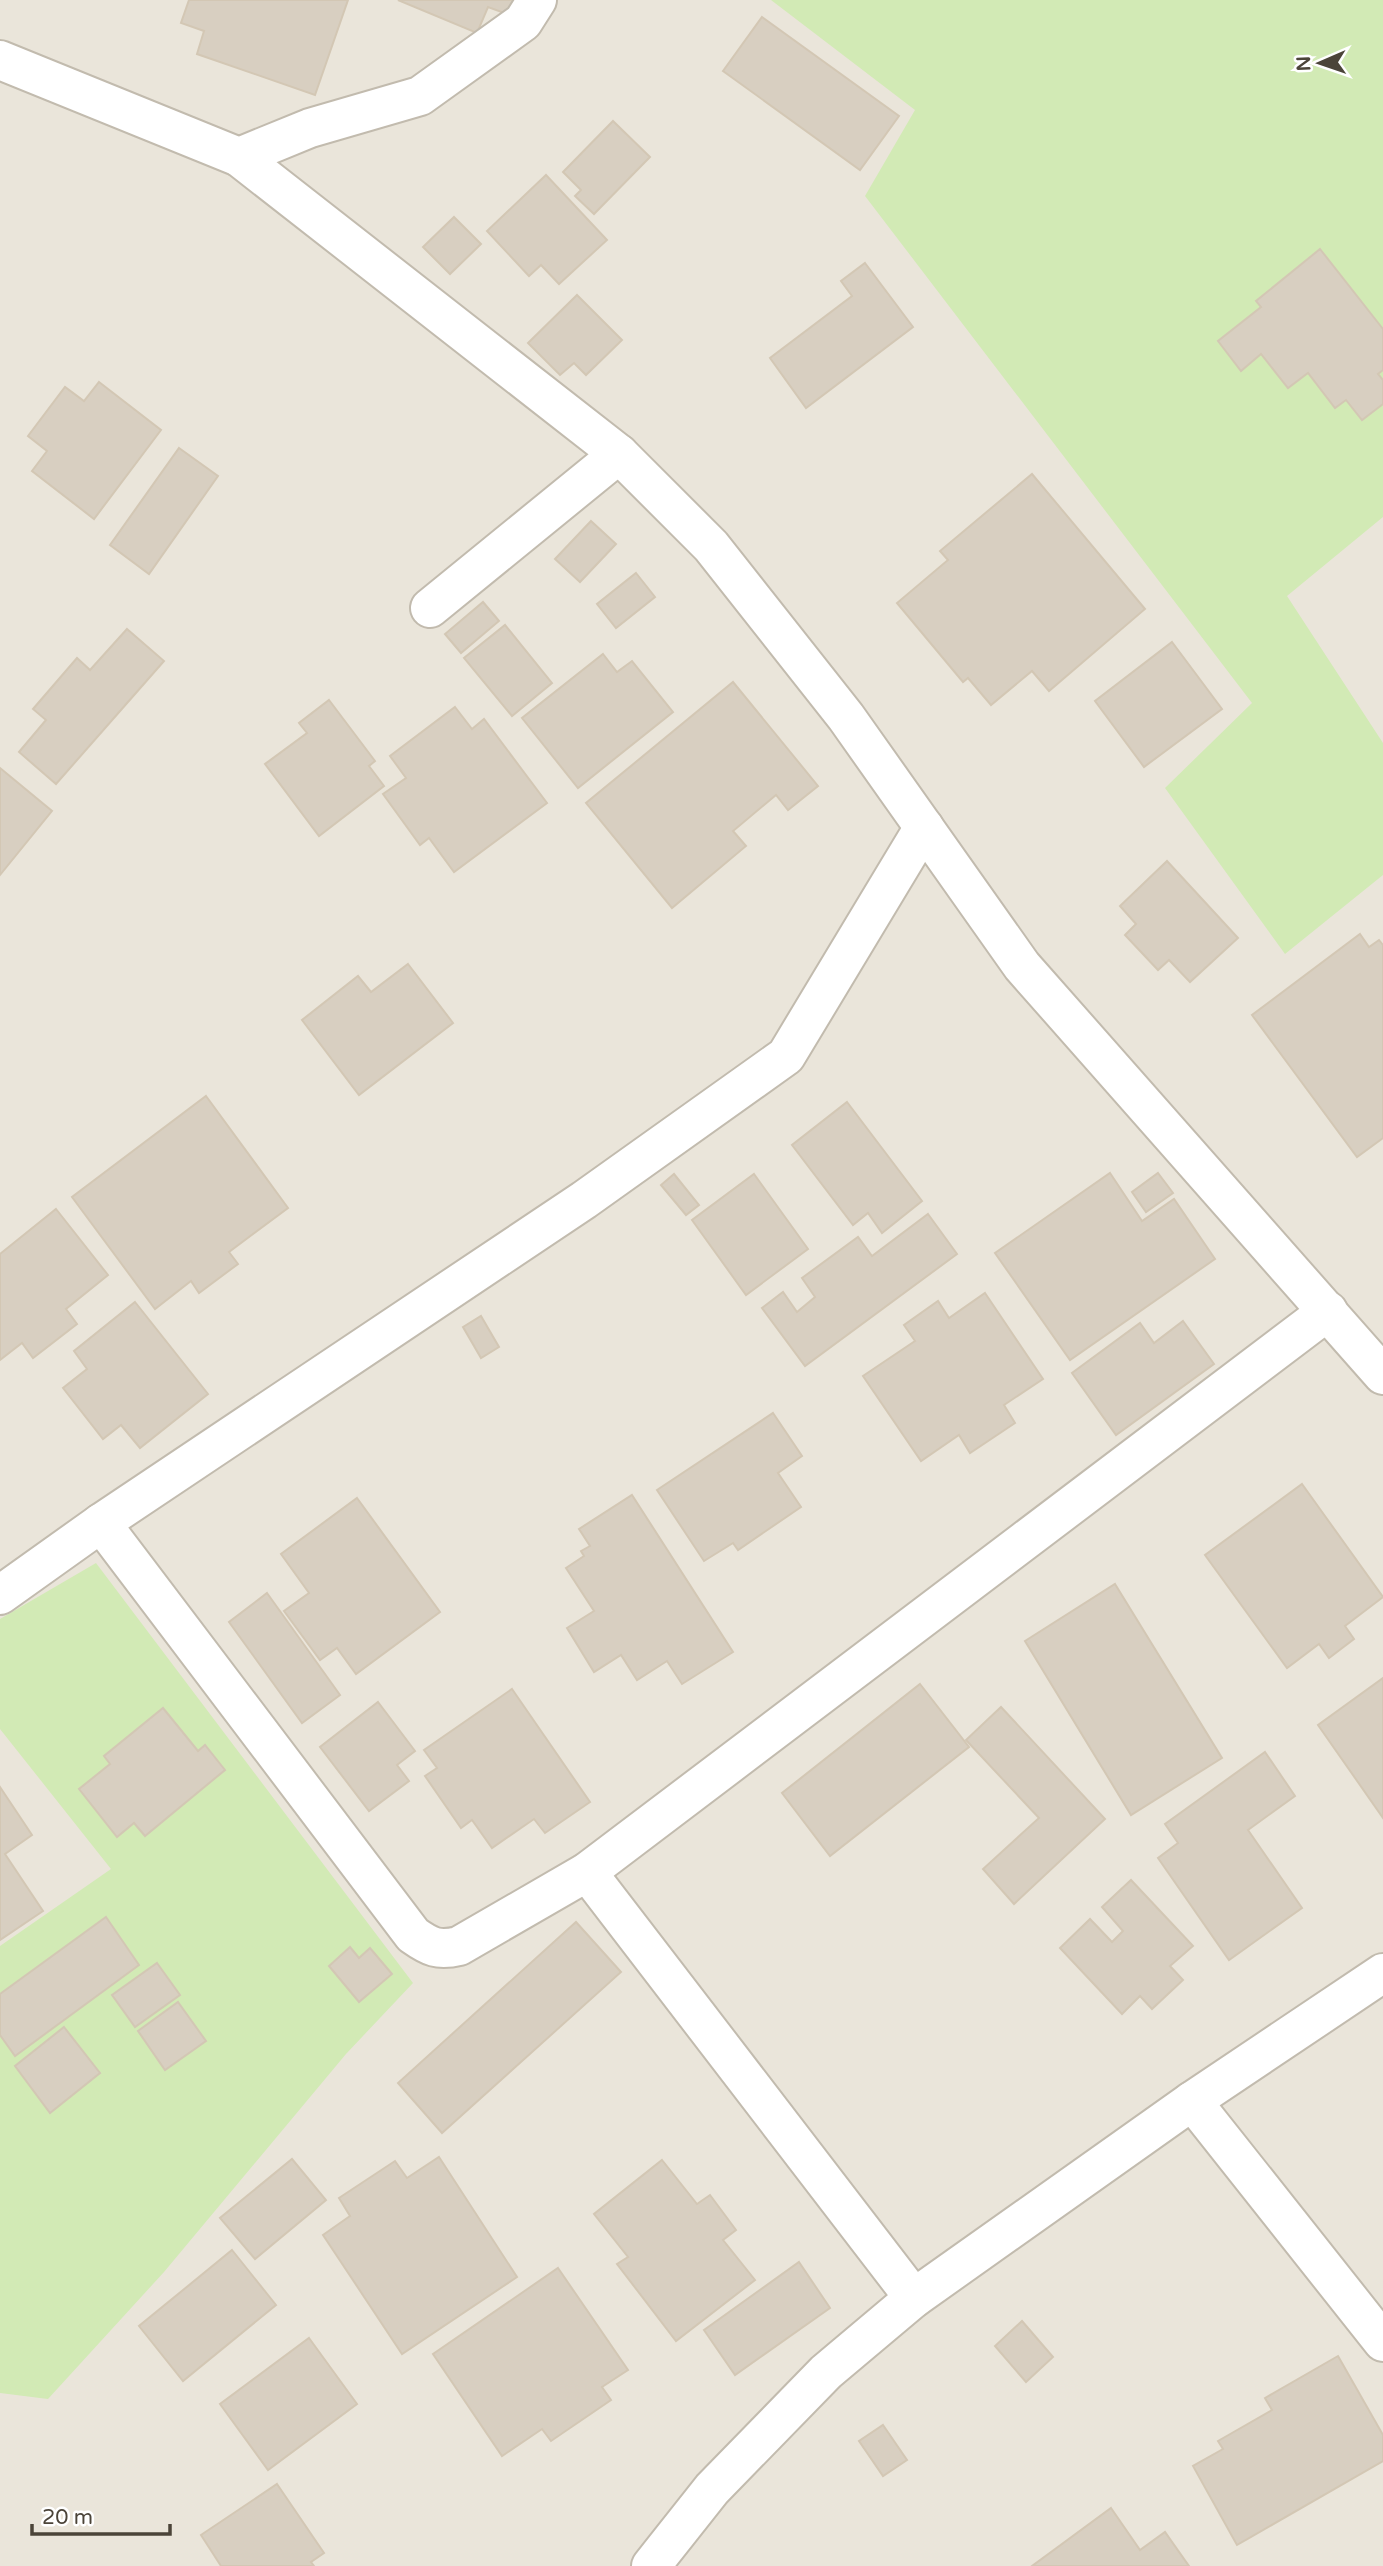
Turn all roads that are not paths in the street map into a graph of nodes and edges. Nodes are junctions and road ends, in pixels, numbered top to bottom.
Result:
1 (537, 0) edge
2 (0, 60) edge
3 (239, 157) junction
4 (619, 454) junction
5 (430, 608) dead end
6 (924, 827) junction
7 (1328, 1311) junction
8 (1383, 1375) edge
9 (101, 1524) junction
10 (0, 1595) edge
11 (587, 1872) junction
12 (1383, 1973) edge
13 (1192, 2101) junction
14 (914, 2298) junction
15 (1383, 2342) edge
16 (651, 2566) edge

1 - 3 street
2 - 3 street
3 - 4 street
4 - 5 street
4 - 6 street
6 - 7 street
6 - 9 street
7 - 8 street
7 - 11 street
9 - 10 street
9 - 11 street
11 - 14 street
12 - 13 street
13 - 14 street
13 - 15 street
14 - 16 street

